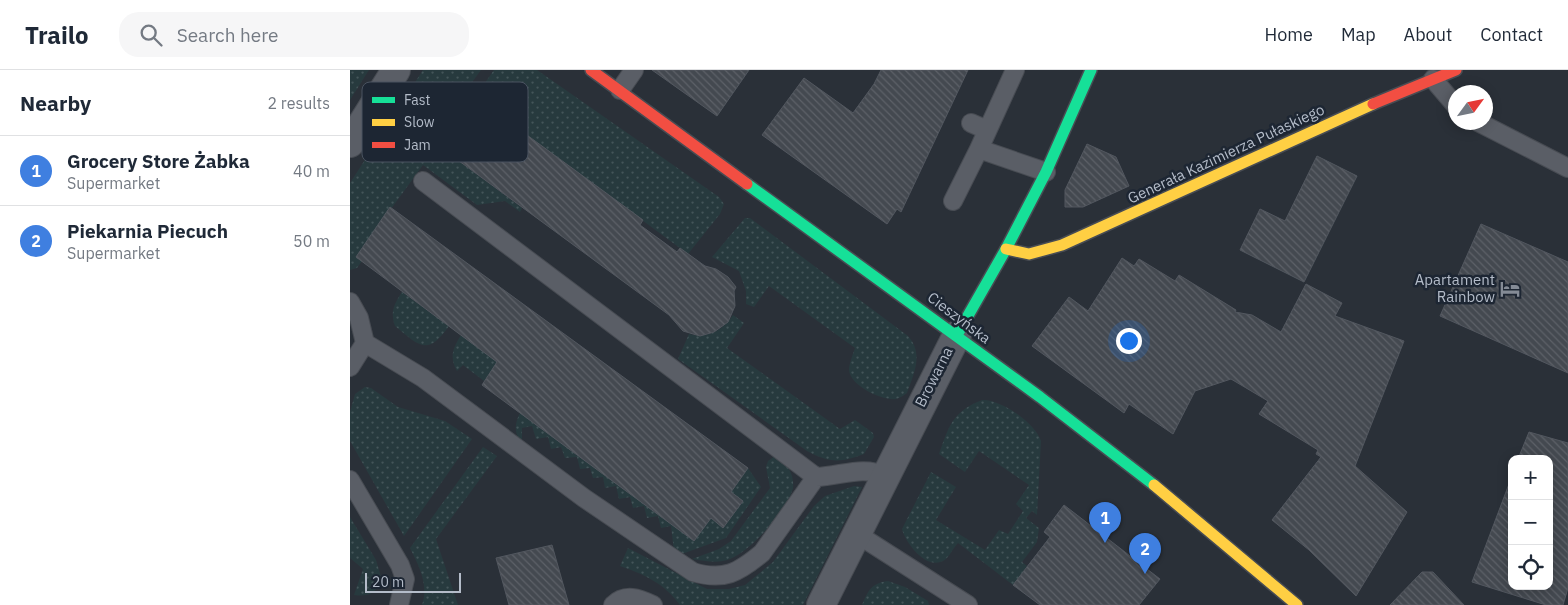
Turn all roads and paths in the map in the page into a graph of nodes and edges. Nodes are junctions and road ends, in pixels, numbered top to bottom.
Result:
1 (396, 70) edge
2 (591, 70) edge
3 (634, 70) edge
4 (1015, 70) edge
5 (1091, 70) edge
6 (1456, 70) edge
7 (1433, 80) junction
8 (388, 82) edge
9 (620, 90) junction
10 (1448, 97) edge
11 (971, 123) dead end
12 (362, 124) edge
13 (987, 130) junction
14 (1493, 130) edge
15 (350, 143) edge
16 (978, 150) junction
17 (1568, 168) edge
18 (1046, 172) junction
19 (423, 181) dead end
20 (953, 202) dead end
21 (1006, 249) junction
22 (350, 302) edge
23 (956, 335) junction
24 (365, 343) junction
25 (350, 367) edge
26 (886, 476) junction
27 (816, 477) junction
28 (350, 480) edge
29 (857, 534) junction
30 (399, 605) edge
31 (613, 605) edge
32 (652, 605) edge
33 (821, 605) edge
34 (968, 605) edge
35 (1298, 605) edge

1 - 8 street
2 - 9 street, Cieszyńska
3 - 9 lane
4 - 13 lane
5 - 18 street, Browarna
6 - 7 street, Generała Kazimierza Pułaskiego
7 - 10 lane
7 - 21 street, Generała Kazimierza Pułaskiego
9 - 23 street, Cieszyńska
11 - 13 lane
12 - 15 street
13 - 16 lane
14 - 17 lane
16 - 18 lane
16 - 20 lane
18 - 21 street, Browarna
19 - 27 lane
21 - 23 street, Browarna
22 - 24 lane
23 - 26 street, Browarna
23 - 35 street, Cieszyńska
24 - 25 lane
24 - 27 lane
26 - 27 lane
26 - 29 street, Browarna
28 - 30 lane
29 - 33 street, Browarna
29 - 34 lane
31 - 32 lane

